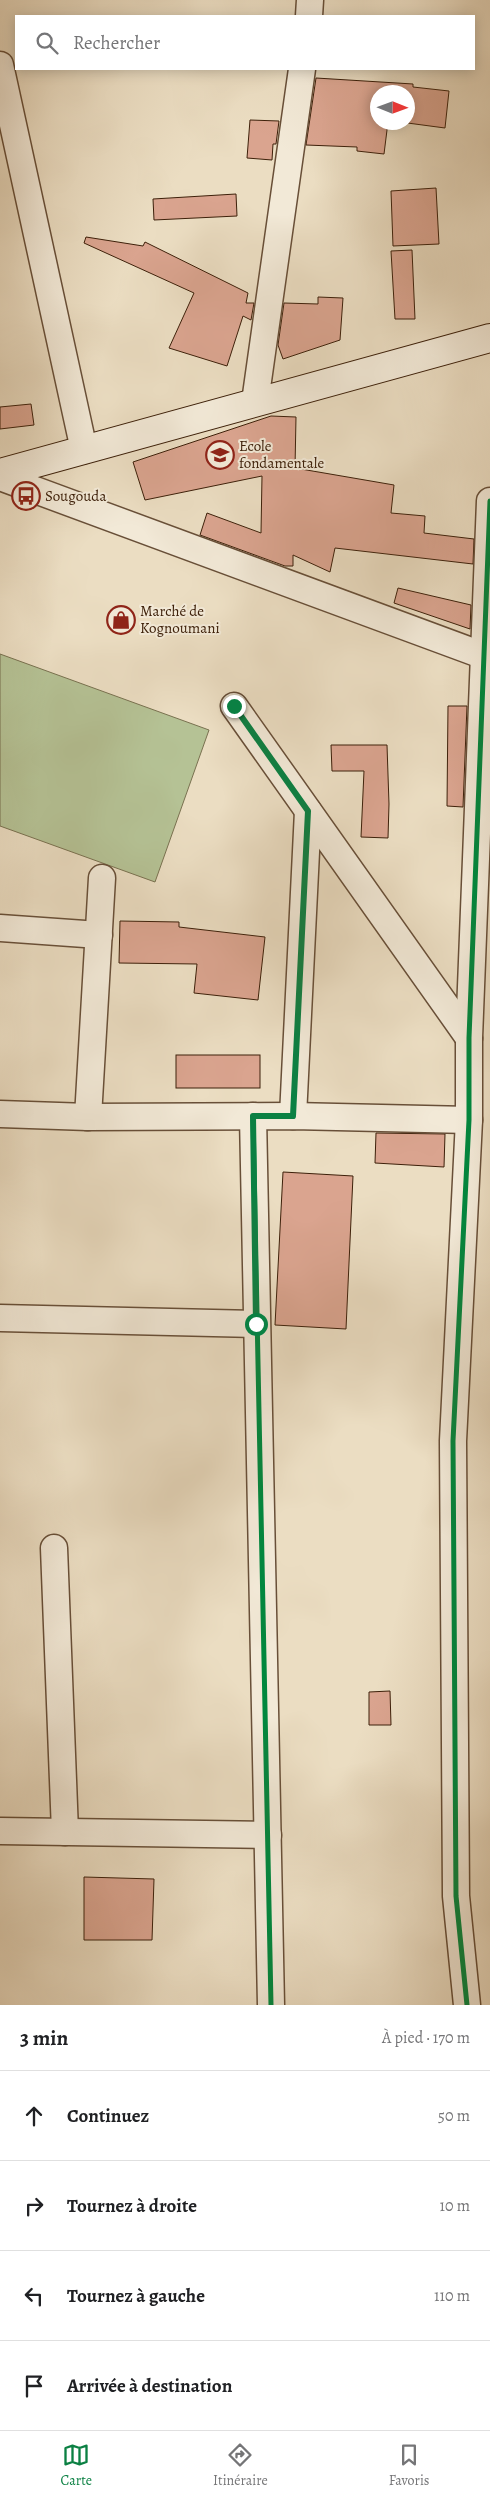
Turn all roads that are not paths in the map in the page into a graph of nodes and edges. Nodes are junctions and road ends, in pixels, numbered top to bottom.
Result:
1 (310, 0) edge
2 (309, 15) edge
3 (0, 65) edge
4 (302, 70) edge
5 (490, 338) edge
6 (255, 402) junction
7 (84, 450) junction
8 (0, 472) edge
9 (0, 477) edge
10 (490, 501) edge
11 (487, 658) edge
12 (234, 706) dead end
13 (308, 811) junction
14 (102, 878) dead end
15 (0, 928) edge
16 (99, 936) junction
17 (469, 1038) junction
18 (0, 1114) edge
19 (253, 1116) junction
20 (293, 1116) junction
21 (88, 1118) junction
22 (469, 1120) junction
23 (0, 1318) edge
24 (256, 1324) junction
25 (54, 1548) dead end
26 (0, 1831) edge
27 (65, 1832) junction
28 (268, 1836) junction
29 (271, 2005) edge
30 (466, 2005) edge

1 - 2 street
3 - 7 street
4 - 6 street
5 - 6 street
6 - 7 street
7 - 8 street
9 - 11 street
10 - 11 street
11 - 17 street
12 - 13 street
13 - 17 street
13 - 20 street
14 - 16 street
15 - 16 street
16 - 21 street
17 - 22 street
18 - 21 street
19 - 20 street
19 - 21 street
19 - 24 street
20 - 22 street
22 - 30 street
23 - 24 street
24 - 28 street
25 - 27 street
26 - 27 street
27 - 28 street
28 - 29 street

